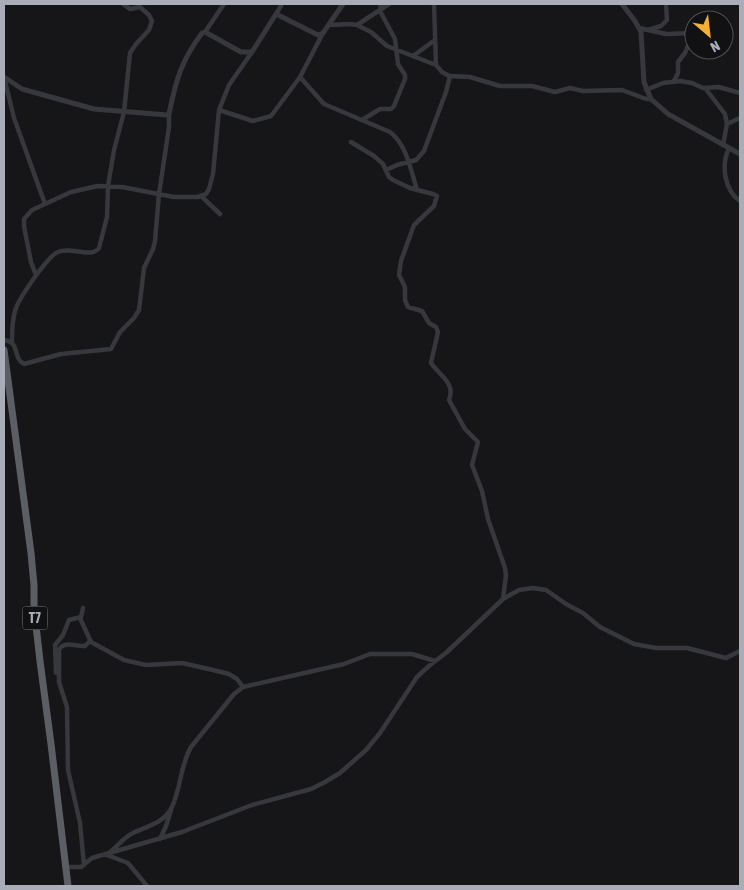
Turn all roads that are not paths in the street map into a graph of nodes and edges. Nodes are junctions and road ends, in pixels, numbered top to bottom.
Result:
1 (123, 4) edge
2 (224, 4) edge
3 (282, 4) edge
4 (343, 4) edge
5 (389, 4) edge
6 (434, 4) edge
7 (622, 4) edge
8 (666, 4) edge
9 (381, 6) edge
10 (276, 14) junction
11 (329, 24) junction
12 (357, 25) junction
13 (639, 28) junction
14 (648, 30) junction
15 (205, 32) junction
16 (323, 33) junction
17 (684, 34) edge
18 (435, 40) junction
19 (395, 50) junction
20 (252, 52) junction
21 (684, 54) edge
22 (413, 56) junction
23 (436, 64) junction
24 (450, 76) junction
25 (4, 77) edge
26 (300, 77) junction
27 (674, 81) junction
28 (705, 88) junction
29 (646, 90) junction
30 (740, 93) edge
31 (651, 99) junction
32 (219, 110) junction
33 (124, 112) junction
34 (168, 114) junction
35 (740, 118) edge
36 (362, 120) junction
37 (727, 124) junction
38 (351, 142) dead end
39 (726, 147) junction
40 (740, 154) edge
41 (408, 162) junction
42 (386, 170) junction
43 (108, 186) junction
44 (417, 190) junction
45 (159, 194) junction
46 (201, 196) junction
47 (740, 201) edge
48 (45, 204) junction
49 (220, 214) dead end
50 (36, 275) junction
51 (4, 340) edge
52 (12, 342) junction
53 (4, 350) edge
54 (5, 365) edge
55 (503, 599) junction
56 (83, 608) dead end
57 (80, 618) junction
58 (90, 641) junction
59 (740, 651) edge
60 (435, 661) junction
61 (59, 682) junction
62 (242, 687) junction
63 (171, 809) junction
64 (160, 839) junction
65 (106, 855) junction
66 (84, 866) junction
67 (66, 867) junction
68 (68, 886) edge
69 (147, 886) edge

1 - 33 street
2 - 15 street
3 - 10 street
4 - 11 street
5 - 9 street
6 - 18 street
7 - 13 street
8 - 14 street
9 - 12 street
9 - 19 street
10 - 16 street
10 - 20 street
11 - 12 street
11 - 16 street
12 - 19 street
13 - 14 street
13 - 29 street
14 - 17 street
15 - 20 street
15 - 34 street
16 - 26 street
18 - 22 street
18 - 23 street
19 - 22 street
19 - 36 street
20 - 32 street
21 - 27 street
22 - 23 street
23 - 24 street
24 - 31 street
24 - 41 street
25 - 33 street
25 - 48 street
26 - 32 street
26 - 36 street
27 - 28 street
27 - 29 street
28 - 30 street
28 - 37 street
29 - 31 street
31 - 39 street
32 - 46 street
33 - 34 street
33 - 43 street
34 - 45 street
35 - 37 street
36 - 41 street
37 - 39 street
38 - 42 street
39 - 40 street
39 - 47 street
41 - 42 street
41 - 44 street
42 - 44 street
43 - 45 street
43 - 48 street
43 - 50 street
44 - 55 street
45 - 46 street
45 - 52 street
46 - 49 street
48 - 50 street
50 - 52 street
51 - 52 street
53 - 54 highway, T7
54 - 67 highway, T7
55 - 59 street
55 - 60 street
56 - 57 street
57 - 58 street
57 - 61 street
58 - 61 street
58 - 62 street
60 - 62 street
60 - 64 street
61 - 66 street
62 - 63 street
63 - 64 street
63 - 65 street
64 - 65 street
65 - 66 street
65 - 69 street
66 - 67 street
67 - 68 highway, T7

